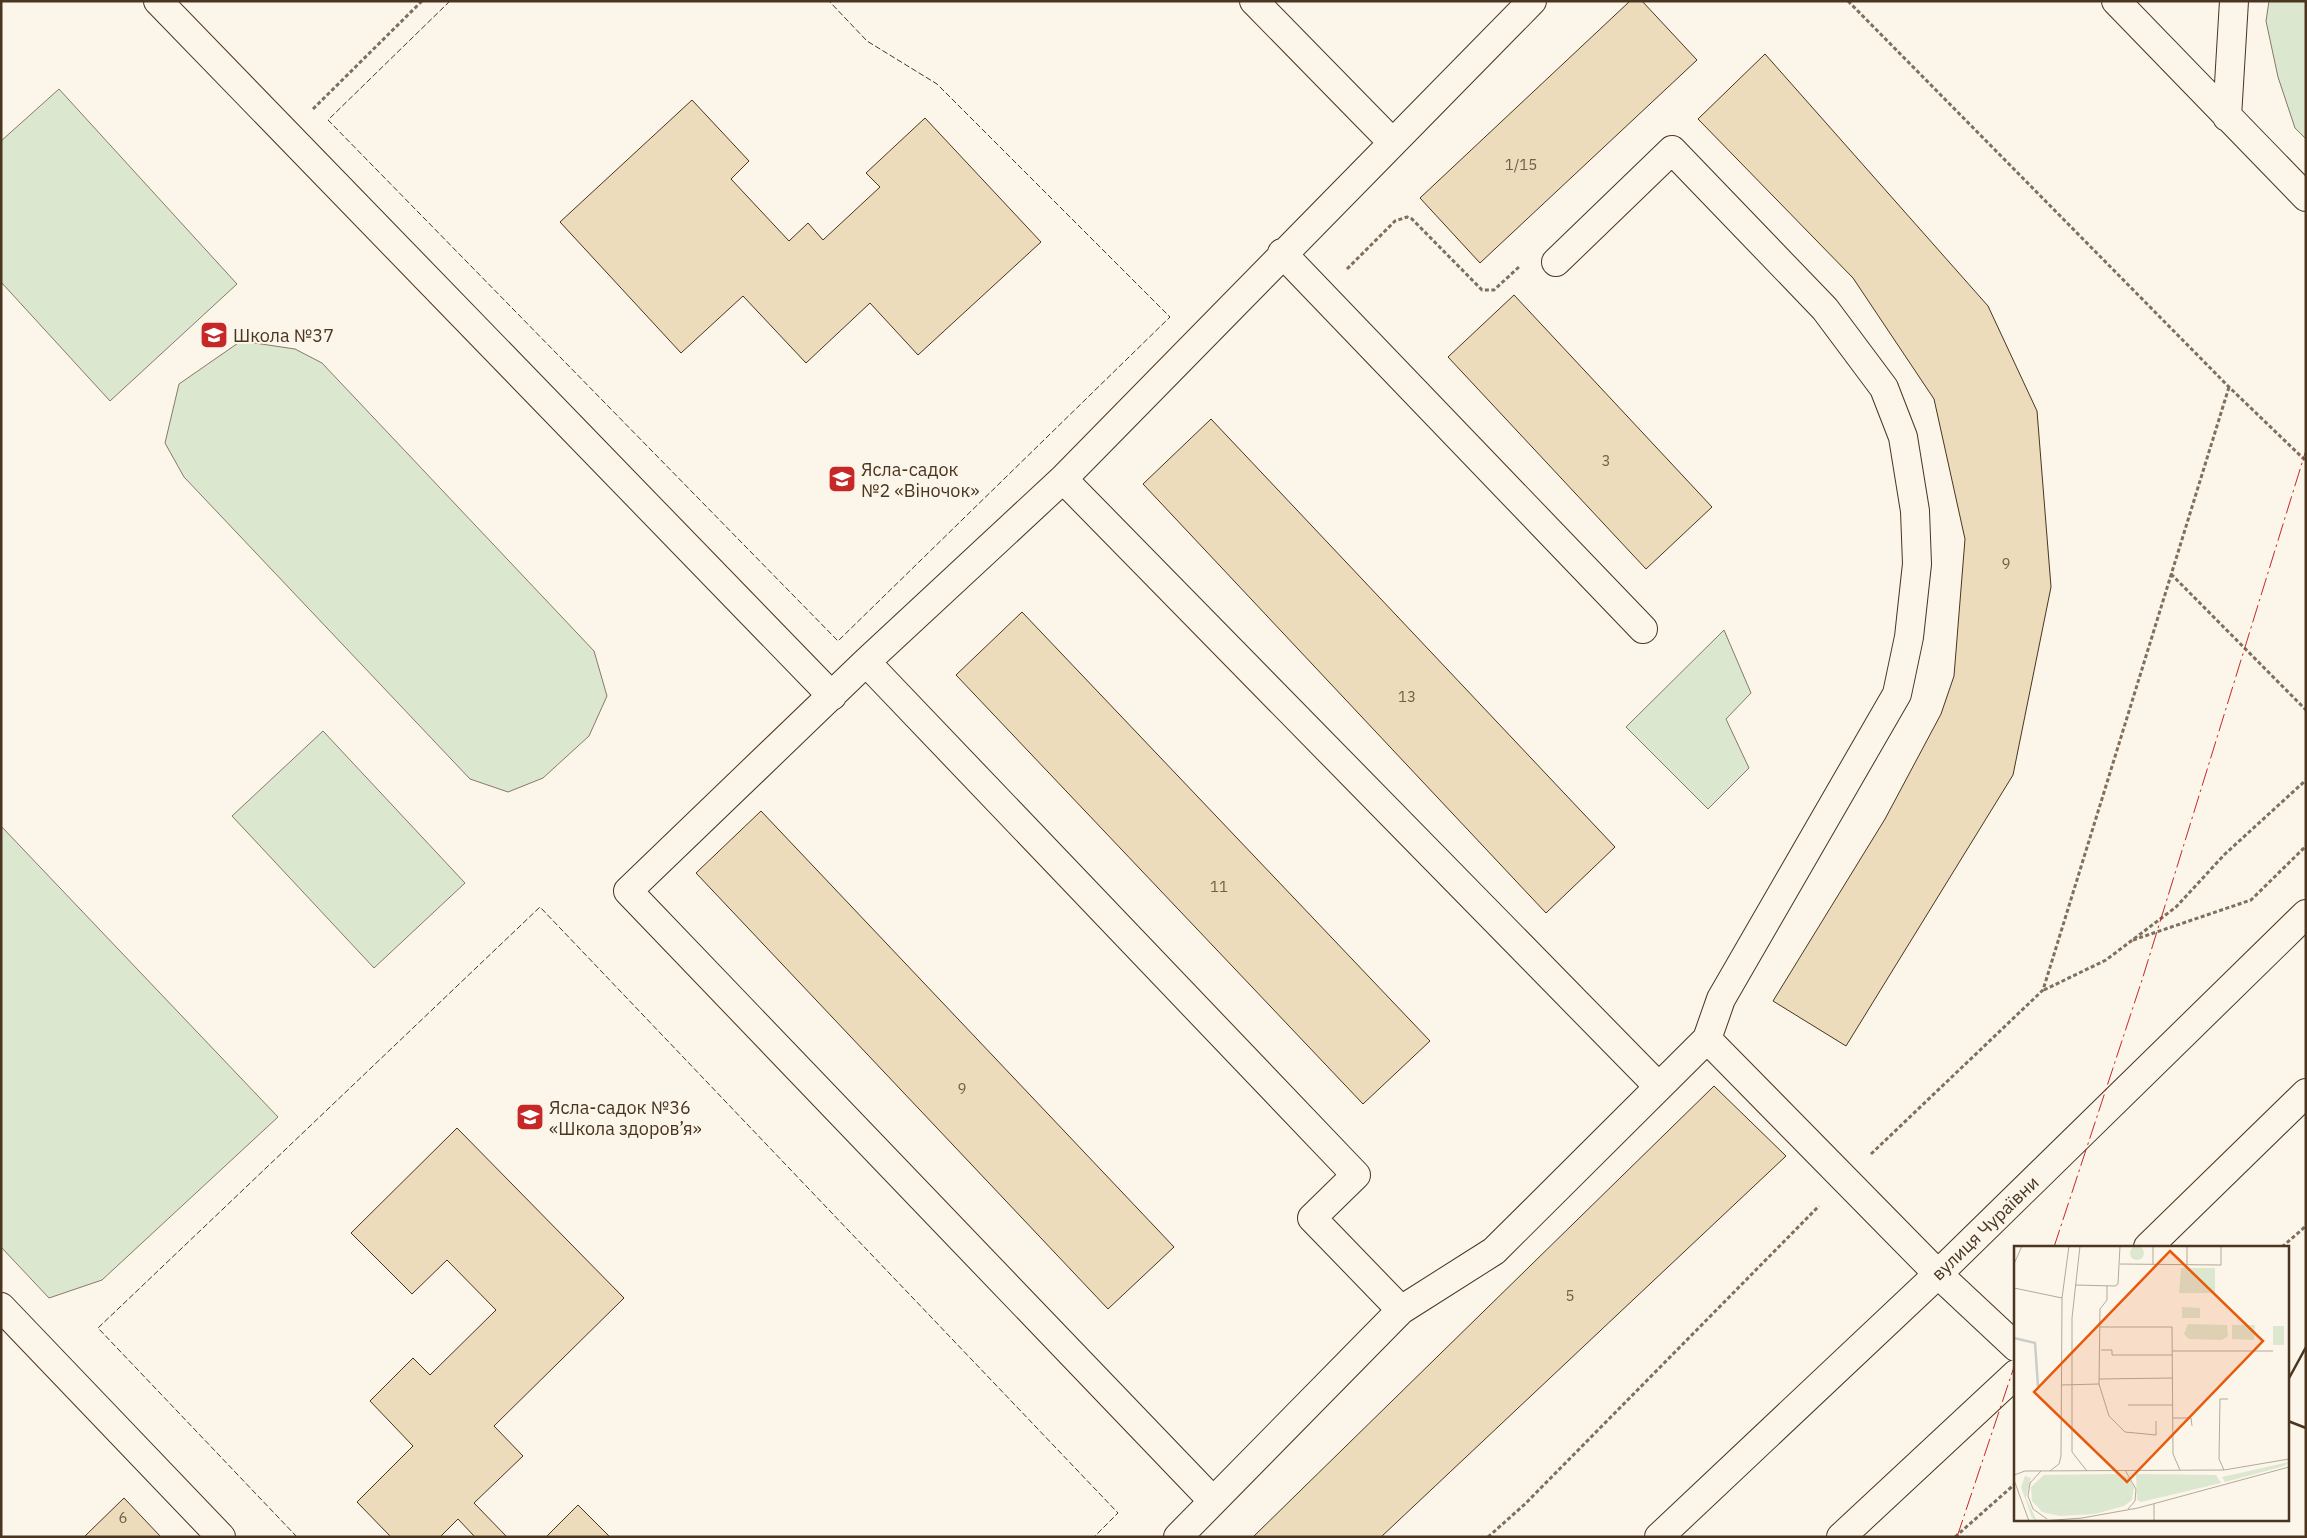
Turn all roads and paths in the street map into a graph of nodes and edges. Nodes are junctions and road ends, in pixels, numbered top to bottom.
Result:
1 (158, 1) edge
2 (422, 1) edge
3 (1254, 1) edge
4 (1532, 1) edge
5 (1848, 1) edge
6 (2116, 1) edge
7 (2234, 1) edge
8 (2227, 117) junction
9 (288, 134) junction
10 (1392, 142) junction
11 (2306, 197) edge
12 (1282, 253) junction
13 (1556, 262) joint
14 (1322, 294) junction
15 (2229, 387) junction
16 (2306, 460) edge
17 (1063, 479) junction
18 (2171, 574) junction
19 (1642, 629) dead end
20 (866, 662) junction
21 (832, 696) junction
22 (2306, 710) edge
23 (2306, 780) edge
24 (2306, 846) edge
25 (2306, 914) edge
26 (2130, 941) junction
27 (2043, 990) junction
28 (1707, 1039) junction
29 (1658, 1086) junction
30 (2306, 1093) edge
31 (1845, 1179) junction
32 (2306, 1226) edge
33 (2149, 1246) edge
34 (2283, 1246) edge
35 (1938, 1274) junction
36 (1, 1307) edge
37 (1401, 1310) junction
38 (2014, 1345) edge
39 (2014, 1376) edge
40 (2014, 1485) edge
41 (1212, 1500) junction
42 (221, 1537) edge
43 (1178, 1537) edge
44 (1488, 1537) edge
45 (1659, 1537) edge
46 (1841, 1537) edge
47 (1955, 1537) edge

1 - 9 street
2 - 9 path
3 - 10 street
4 - 10 street
5 - 15 path
6 - 8 street
7 - 8 street
8 - 11 street
9 - 21 street
10 - 12 street
12 - 14 street
12 - 17 street
13 - 14 path
13 - 28 street
14 - 19 street
15 - 16 path
15 - 18 path
17 - 20 street
17 - 29 street
18 - 22 path
18 - 27 path
20 - 21 street
20 - 37 street
21 - 41 street
23 - 26 path
24 - 26 path
25 - 35 street, вулиця Чураївни
26 - 27 path
27 - 31 path
28 - 29 street
28 - 31 street
29 - 37 street
30 - 33 street
31 - 35 street
31 - 44 path
32 - 34 path
35 - 38 street
35 - 45 street, вулиця Чураївни
36 - 42 street
37 - 41 street
39 - 46 street
40 - 47 path
41 - 43 street

